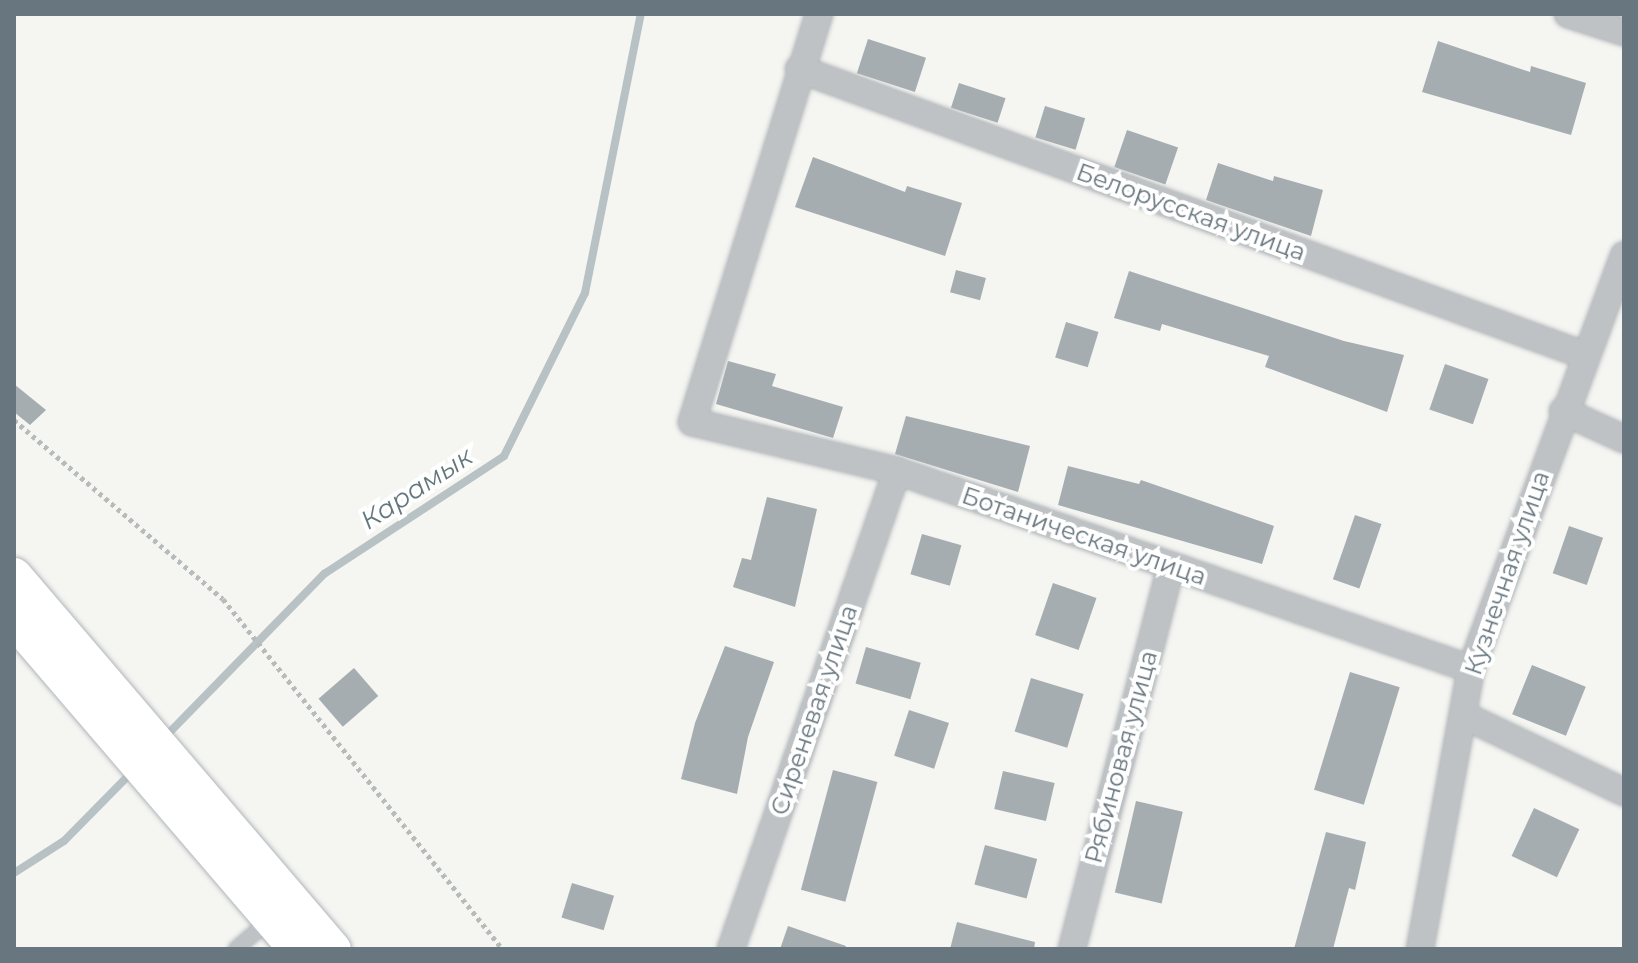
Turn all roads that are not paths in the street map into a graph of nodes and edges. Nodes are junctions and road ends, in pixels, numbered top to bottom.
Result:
1 (819, 14) edge
2 (1568, 14) edge
3 (1624, 32) edge
4 (799, 69) junction
5 (1624, 255) edge
6 (1584, 355) junction
7 (1563, 411) junction
8 (1624, 439) edge
9 (897, 471) junction
10 (1171, 566) junction
11 (14, 576) edge
12 (14, 619) edge
13 (1471, 669) junction
14 (94, 694) junction
15 (1463, 715) junction
16 (1624, 792) edge
17 (281, 910) junction
18 (236, 949) edge
19 (297, 949) edge
20 (333, 949) edge
21 (731, 949) edge
22 (1072, 949) edge
23 (1420, 949) edge

1 - 4 street
2 - 3 street
4 - 6 street, Белорусская улица
4 - 9 street, Ботаническая улица
5 - 6 street, Кузнечная улица
6 - 7 street, Кузнечная улица
7 - 8 street
7 - 13 street, Кузнечная улица
9 - 10 street, Ботаническая улица
9 - 21 street, Сиреневая улица
10 - 13 street, Ботаническая улица
10 - 22 street, Рябиновая улица
11 - 14 main road
12 - 14 main road
13 - 15 street, Кузнечная улица
14 - 17 main road
15 - 16 street
15 - 23 street, Кузнечная улица
17 - 18 lane
17 - 19 main road
17 - 20 main road

